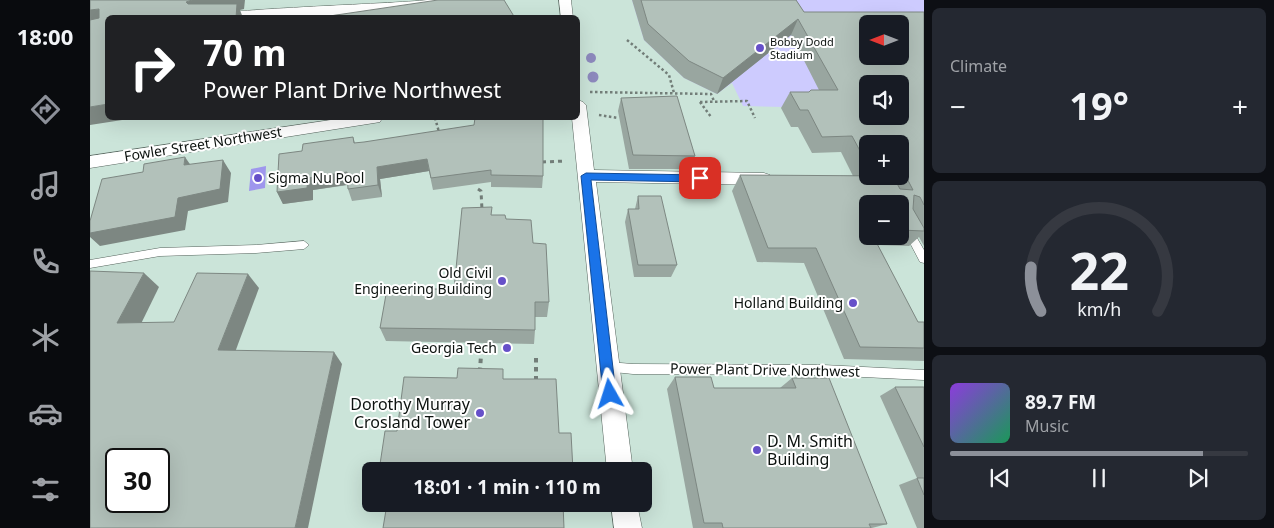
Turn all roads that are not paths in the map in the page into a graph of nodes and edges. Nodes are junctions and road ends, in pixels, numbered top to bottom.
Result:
1 (453, 0) edge
2 (565, 0) edge
3 (238, 15) edge
4 (567, 15) edge
5 (361, 120) edge
6 (580, 120) edge
7 (90, 162) edge
8 (586, 176) junction
9 (783, 179) edge
10 (909, 232) edge
11 (304, 245) dead end
12 (924, 260) edge
13 (90, 264) edge
14 (607, 366) junction
15 (924, 375) edge
16 (619, 462) edge
17 (625, 512) edge
18 (628, 528) edge

1 - 3 street
2 - 4 street
5 - 7 street, Fowler Street Northwest
6 - 8 street
8 - 9 street
8 - 14 street
10 - 12 lane
11 - 13 lane
14 - 15 lane, Power Plant Drive Northwest
14 - 16 street
17 - 18 street

